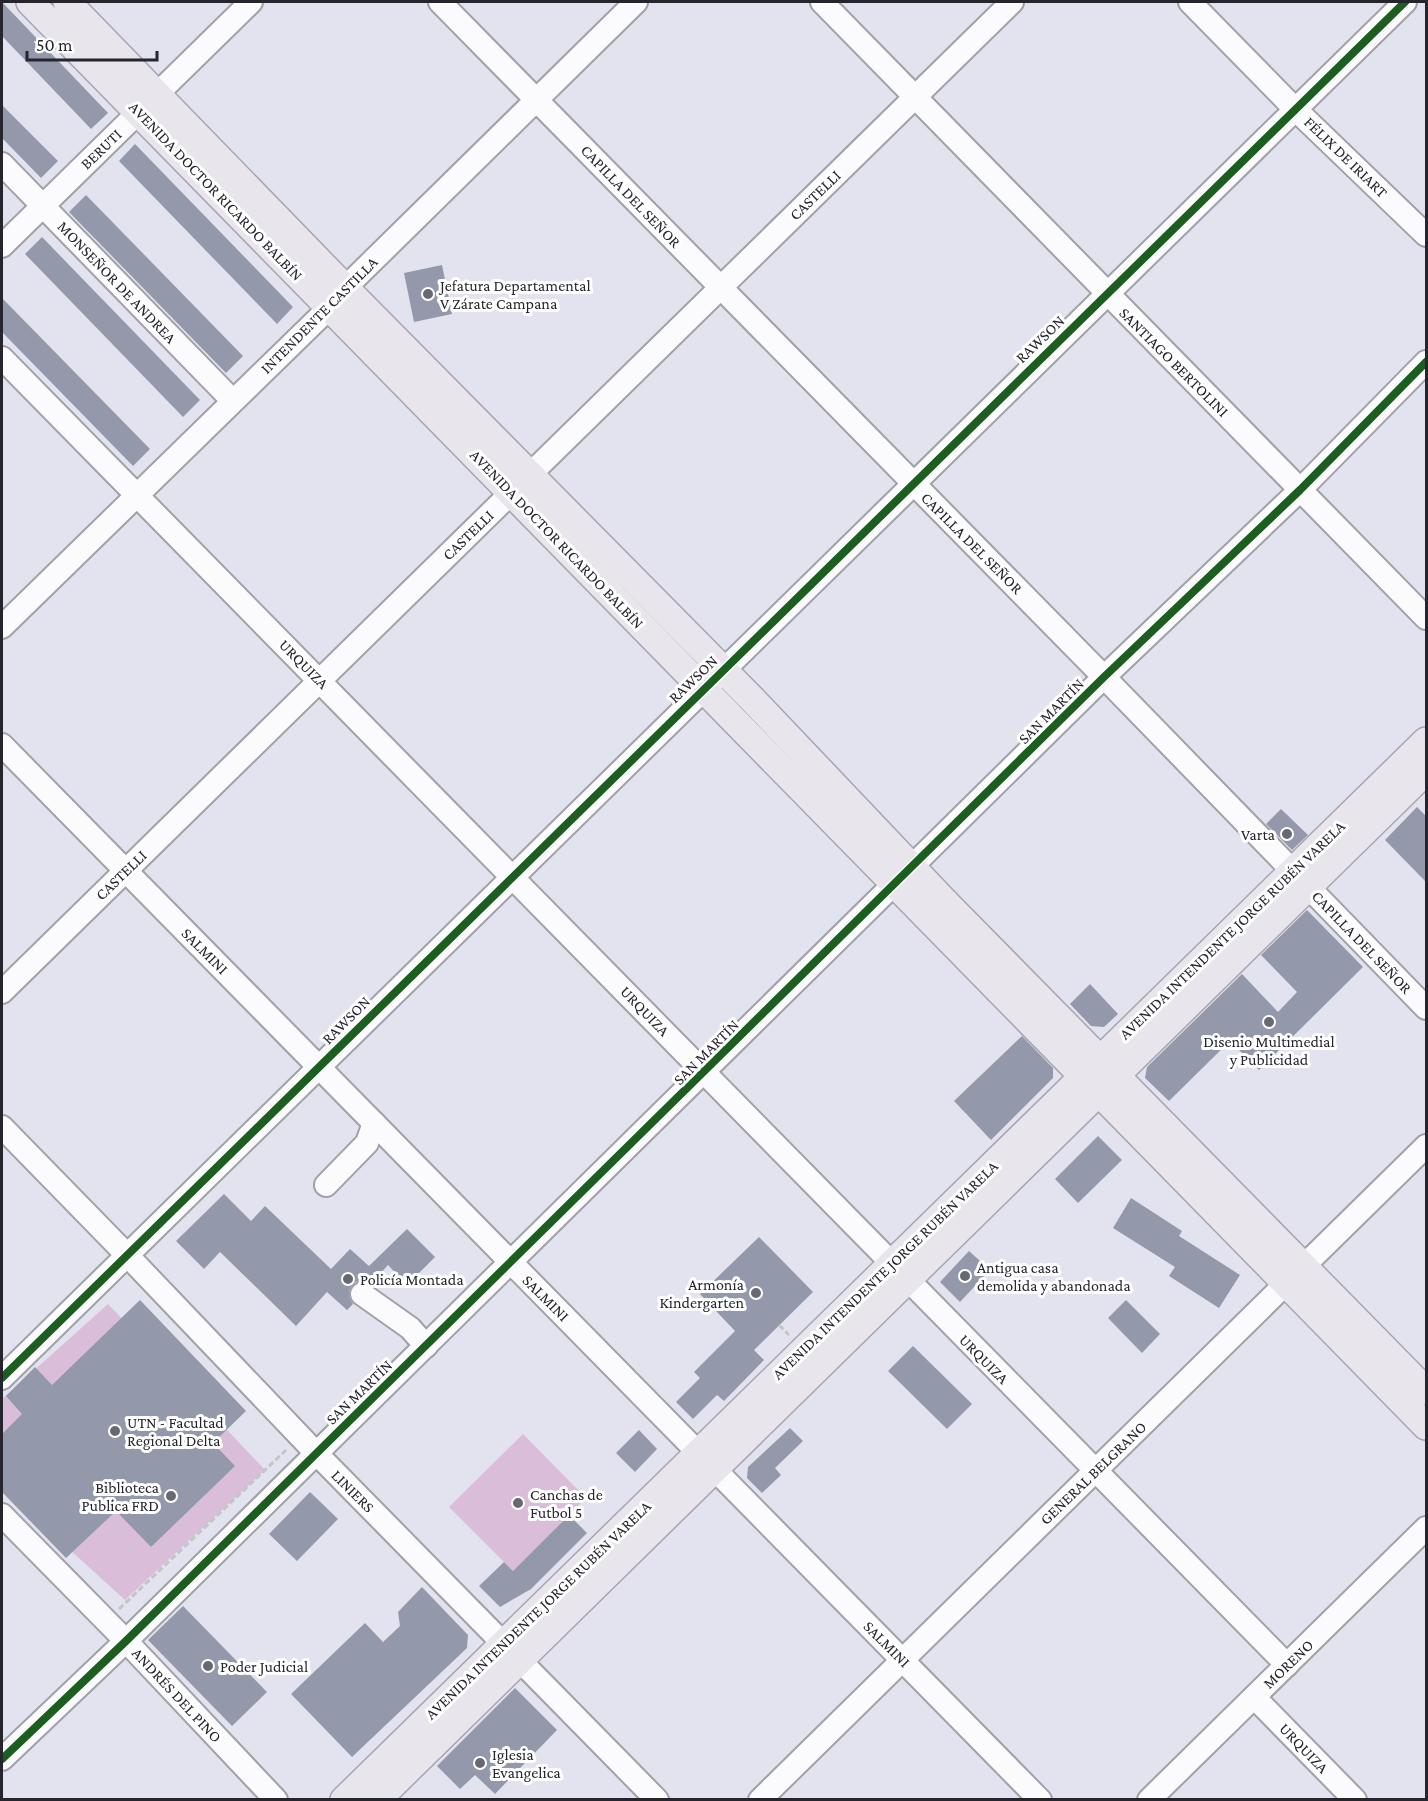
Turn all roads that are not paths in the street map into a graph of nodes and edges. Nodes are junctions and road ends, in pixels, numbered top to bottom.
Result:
1 (30, 2) edge
2 (67, 2) edge
3 (251, 2) edge
4 (440, 2) edge
5 (636, 2) edge
6 (822, 2) edge
7 (1012, 2) edge
8 (1190, 2) edge
9 (1405, 2) edge
10 (915, 96) junction
11 (537, 100) junction
12 (148, 103) junction
13 (1295, 109) junction
14 (2, 164) edge
15 (43, 206) junction
16 (1426, 235) edge
17 (2, 246) edge
18 (720, 287) junction
19 (1107, 293) junction
20 (337, 298) junction
21 (2, 358) edge
22 (1426, 362) edge
23 (233, 401) junction
24 (913, 483) junction
25 (521, 484) junction
26 (1300, 490) junction
27 (137, 495) junction
28 (1426, 618) edge
29 (2, 627) edge
30 (723, 669) junction
31 (1104, 677) junction
32 (320, 681) junction
33 (703, 688) junction
34 (1426, 741) edge
35 (2, 744) edge
36 (1426, 771) edge
37 (126, 871) junction
38 (512, 876) junction
39 (904, 876) junction
40 (1300, 879) junction
41 (2, 992) edge
42 (1426, 1008) edge
43 (318, 1067) junction
44 (705, 1072) junction
45 (1099, 1076) junction
46 (374, 1123) junction
47 (2, 1127) edge
48 (1426, 1146) edge
49 (326, 1185) dead end
50 (127, 1255) junction
51 (511, 1263) junction
52 (898, 1273) junction
53 (1295, 1275) junction
54 (362, 1294) dead end
55 (426, 1346) junction
56 (2, 1378) edge
57 (1426, 1391) edge
58 (1426, 1426) edge
59 (316, 1453) junction
60 (706, 1461) junction
61 (1095, 1471) junction
62 (2, 1515) edge
63 (1426, 1528) edge
64 (126, 1641) junction
65 (511, 1652) junction
66 (902, 1660) junction
67 (1287, 1665) junction
68 (1254, 1697) junction
69 (2, 1759) edge
70 (268, 1797) edge
71 (344, 1800) edge
72 (377, 1800) edge
73 (657, 1800) edge
74 (760, 1800) edge
75 (1040, 1800) edge
76 (1149, 1800) edge
77 (1355, 1800) edge

1 - 12 main road, AVENIDA DOCTOR RICARDO BALBÍN
2 - 12 main road, AVENIDA DOCTOR RICARDO BALBÍN
3 - 12 street, BERUTI
4 - 11 street, CAPILLA DEL SEÑOR
5 - 11 street, INTENDENTE CASTILLA
6 - 10 street, SANTIAGO BERTOLINI
7 - 10 street, CASTELLI
8 - 13 street, FÉLIX DE IRIART
9 - 13 street, RAWSON
10 - 18 street, CASTELLI
10 - 19 street, SANTIAGO BERTOLINI
11 - 18 street, CAPILLA DEL SEÑOR
11 - 20 street, INTENDENTE CASTILLA
12 - 15 street, BERUTI
12 - 20 main road, AVENIDA DOCTOR RICARDO BALBÍN
13 - 16 street, FÉLIX DE IRIART
13 - 19 street, RAWSON
14 - 15 street, MONSEÑOR DE ANDREA
15 - 17 street, BERUTI
15 - 23 street, MONSEÑOR DE ANDREA
18 - 24 street, CAPILLA DEL SEÑOR
18 - 25 street, CASTELLI
19 - 24 street, RAWSON
19 - 26 street, SANTIAGO BERTOLINI
20 - 23 street, INTENDENTE CASTILLA
20 - 25 main road, AVENIDA DOCTOR RICARDO BALBÍN
21 - 27 street, URQUIZA
22 - 26 street, SAN MARTÍN
23 - 27 street, INTENDENTE CASTILLA
24 - 30 street, RAWSON
24 - 31 street, CAPILLA DEL SEÑOR
25 - 30 main road, AVENIDA DOCTOR RICARDO BALBÍN
25 - 32 street, CASTELLI
25 - 33 main road, AVENIDA DOCTOR RICARDO BALBÍN
26 - 28 street, SANTIAGO BERTOLINI
26 - 31 street, SAN MARTÍN
27 - 29 street, INTENDENTE CASTILLA
27 - 32 street, URQUIZA
30 - 33 street, RAWSON
30 - 39 main road, AVENIDA DOCTOR RICARDO BALBÍN
31 - 39 street, SAN MARTÍN
31 - 40 street, CAPILLA DEL SEÑOR
32 - 37 street, CASTELLI
32 - 38 street, URQUIZA
33 - 38 street, RAWSON
33 - 39 main road, AVENIDA DOCTOR RICARDO BALBÍN
34 - 40 main road, AVENIDA INTENDENTE JORGE RUBÉN VARELA
35 - 37 street, SALMINI
36 - 40 main road, AVENIDA INTENDENTE JORGE RUBÉN VARELA
37 - 41 street, CASTELLI
37 - 43 street, SALMINI
38 - 43 street, RAWSON
38 - 44 street, URQUIZA
39 - 44 street, SAN MARTÍN
39 - 45 main road, AVENIDA DOCTOR RICARDO BALBÍN
40 - 42 street, CAPILLA DEL SEÑOR
40 - 45 main road, AVENIDA INTENDENTE JORGE RUBÉN VARELA
43 - 46 street, SALMINI
43 - 50 street, RAWSON
44 - 51 street, SAN MARTÍN
44 - 52 street, URQUIZA
45 - 52 main road, AVENIDA INTENDENTE JORGE RUBÉN VARELA
45 - 53 main road, AVENIDA DOCTOR RICARDO BALBÍN
46 - 49 street
46 - 51 street, SALMINI
47 - 50 street, LINIERS
48 - 53 street, GENERAL BELGRANO
50 - 56 street, RAWSON
50 - 59 street, LINIERS
51 - 55 street, SAN MARTÍN
51 - 60 street, SALMINI
52 - 60 main road, AVENIDA INTENDENTE JORGE RUBÉN VARELA
52 - 61 street, URQUIZA
53 - 57 main road
53 - 58 main road
53 - 61 street, GENERAL BELGRANO
54 - 55 street
55 - 59 street, SAN MARTÍN
59 - 64 street, SAN MARTÍN
59 - 65 street, LINIERS
60 - 65 main road, AVENIDA INTENDENTE JORGE RUBÉN VARELA
60 - 66 street, SALMINI
61 - 66 street, GENERAL BELGRANO
61 - 67 street, URQUIZA
62 - 64 street, ANDRÉS DEL PINO
63 - 67 street, MORENO
64 - 69 street, SAN MARTÍN
64 - 70 street, ANDRÉS DEL PINO
65 - 71 main road, AVENIDA INTENDENTE JORGE RUBÉN VARELA
65 - 72 main road, AVENIDA INTENDENTE JORGE RUBÉN VARELA
65 - 73 street, LINIERS
66 - 74 street, GENERAL BELGRANO
66 - 75 street, SALMINI
67 - 68 street, MORENO
68 - 76 street, MORENO
68 - 77 street, URQUIZA

